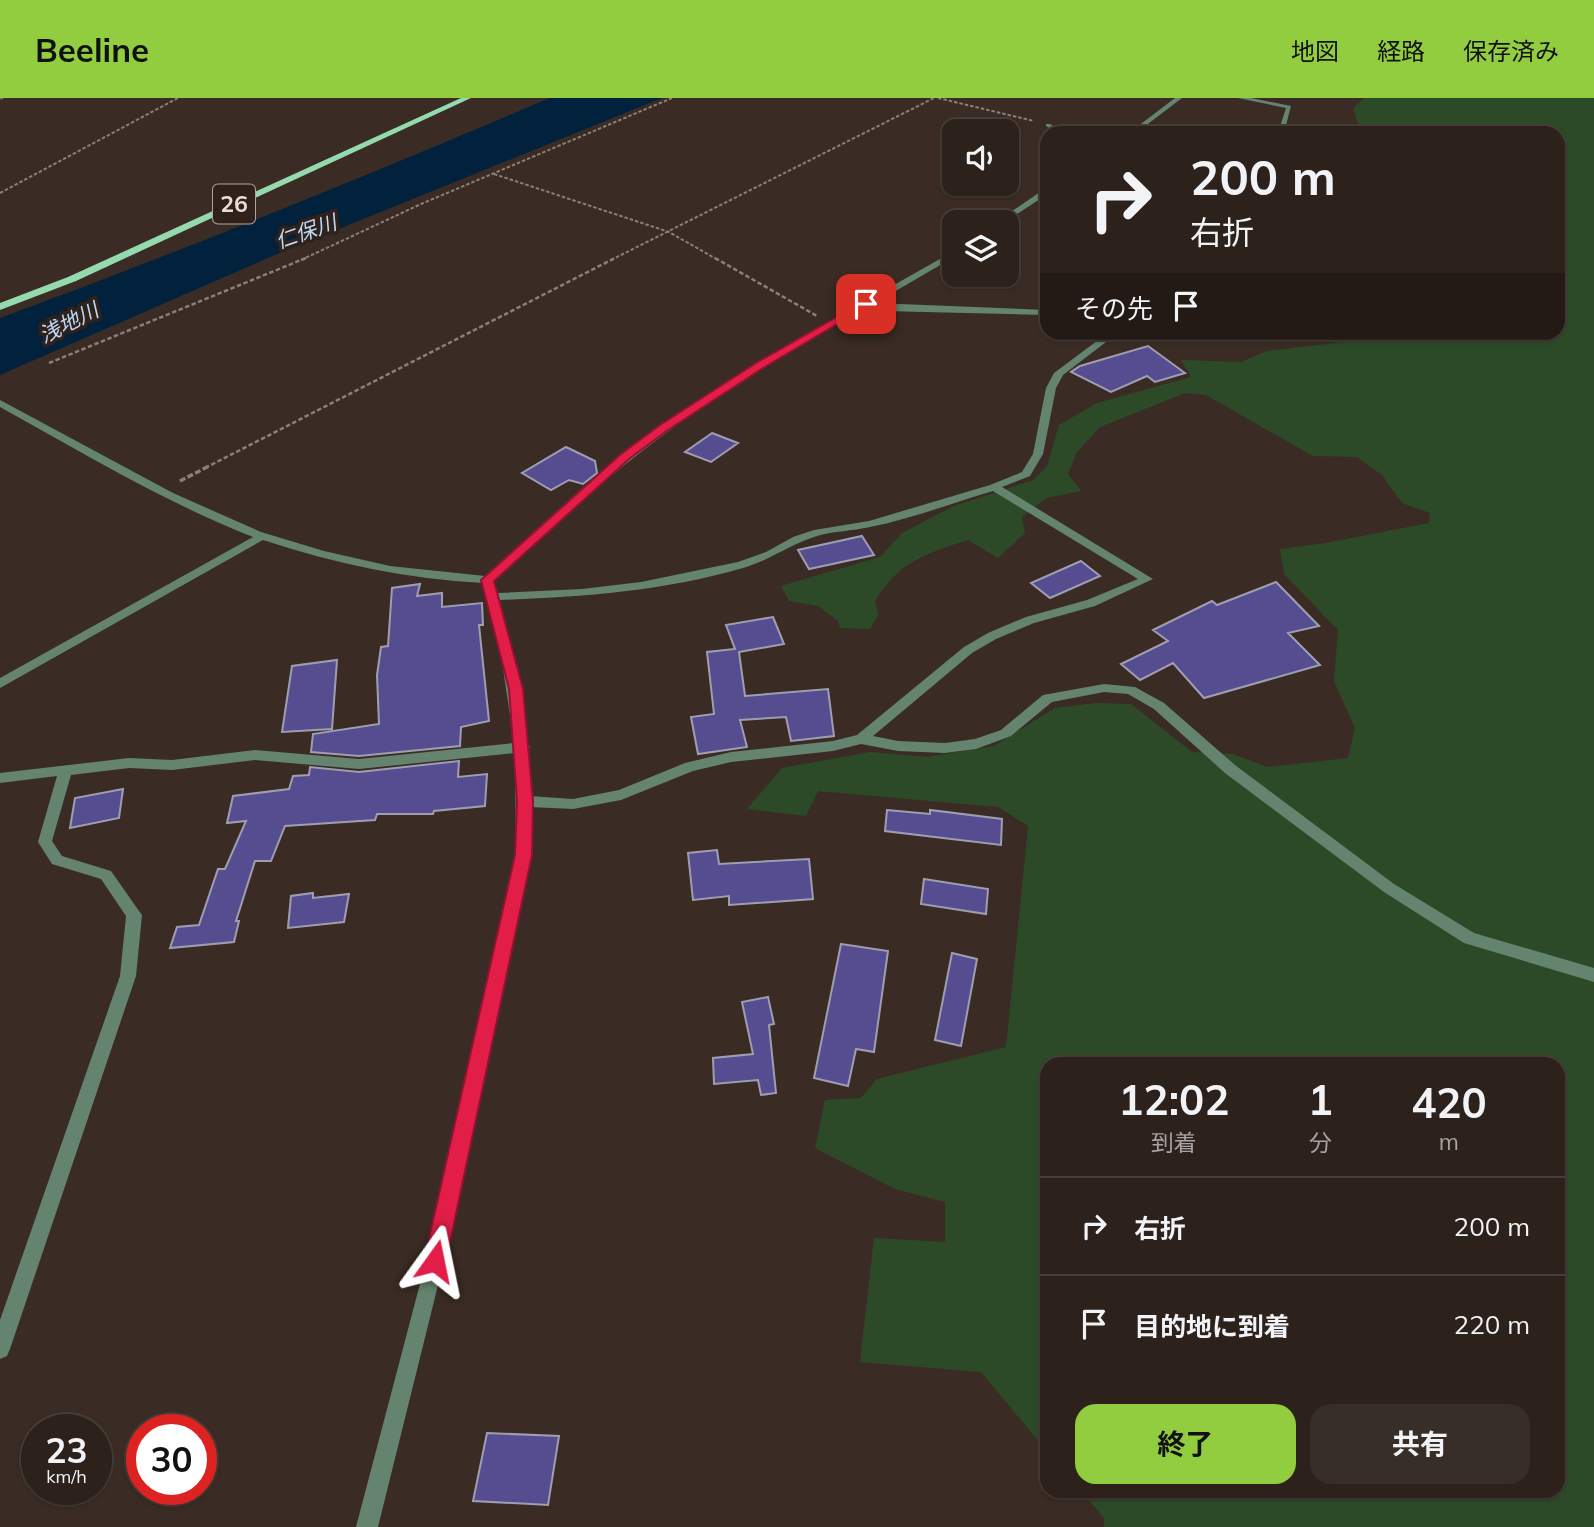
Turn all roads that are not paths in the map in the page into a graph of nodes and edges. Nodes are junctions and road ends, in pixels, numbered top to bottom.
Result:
1 (467, 98) edge
2 (1179, 98) edge
3 (1241, 98) edge
4 (1141, 126) edge
5 (1283, 126) edge
6 (1040, 196) edge
7 (1018, 210) edge
8 (942, 260) edge
9 (866, 304) junction
10 (0, 307) edge
11 (1040, 313) edge
12 (1104, 340) edge
13 (0, 404) edge
14 (995, 487) junction
15 (262, 536) junction
16 (488, 580) junction
17 (493, 597) junction
18 (0, 684) edge
19 (862, 738) junction
20 (523, 747) junction
21 (65, 772) junction
22 (0, 778) edge
23 (525, 801) junction
24 (1594, 975) edge
25 (0, 1349) edge
26 (367, 1527) edge

1 - 10 main road, 26
2 - 4 street
3 - 5 street
6 - 7 street
8 - 9 street
9 - 11 street
9 - 16 street
12 - 14 street
13 - 15 street
14 - 17 street
14 - 19 street
15 - 16 street
15 - 18 street
16 - 17 street
17 - 20 street
19 - 23 street
19 - 24 street
20 - 21 street
20 - 23 street
21 - 22 street
21 - 25 street
23 - 26 street

